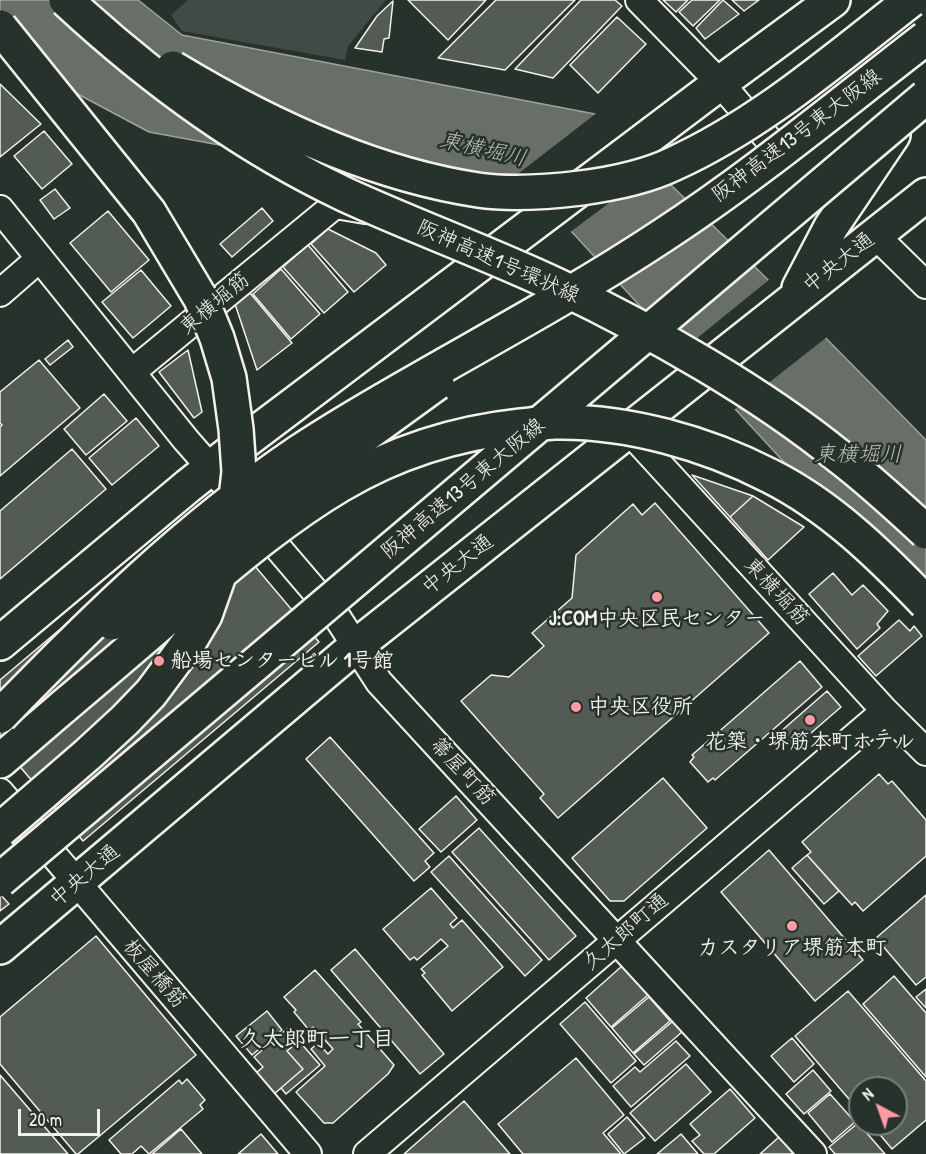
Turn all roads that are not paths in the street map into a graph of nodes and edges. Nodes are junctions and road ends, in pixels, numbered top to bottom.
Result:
1 (66, 0) edge
2 (75, 0) edge
3 (639, 0) edge
4 (833, 0) edge
5 (911, 0) edge
6 (0, 27) edge
7 (926, 38) edge
8 (720, 83) junction
9 (926, 97) edge
10 (893, 135) dead end
11 (769, 140) dead end
12 (744, 160) dead end
13 (926, 195) edge
14 (0, 209) edge
15 (770, 226) dead end
16 (875, 235) junction
17 (39, 259) junction
18 (477, 265) junction
19 (926, 285) edge
20 (0, 293) edge
21 (792, 300) junction
22 (132, 372) junction
23 (628, 430) junction
24 (210, 468) junction
25 (926, 532) edge
26 (926, 603) edge
27 (0, 643) edge
28 (356, 646) junction
29 (885, 711) junction
30 (0, 716) edge
31 (926, 752) edge
32 (0, 760) edge
33 (0, 792) edge
34 (0, 830) edge
35 (0, 876) edge
36 (0, 880) edge
37 (76, 883) junction
38 (617, 940) junction
39 (0, 947) edge
40 (308, 1154) edge
41 (367, 1154) edge
42 (813, 1154) edge

1 - 25 main road, 阪神高速1号環状線, bridge
2 - 5 main road, bridge
3 - 8 street
4 - 8 main road
6 - 34 main road, bridge
7 - 30 main road, 阪神高速13号東大阪線, bridge
8 - 11 street
8 - 18 main road, bridge
9 - 36 main road, 阪神高速13号東大阪線, bridge
10 - 21 main road
12 - 30 main road, bridge
13 - 16 main road, 中央大通
14 - 17 street
15 - 35 main road, bridge
16 - 19 street
16 - 21 main road, 中央大通
17 - 20 street
17 - 22 street
18 - 22 street, 東横堀筋
18 - 24 main road
21 - 23 main road, 中央大通
22 - 24 street, 箒屋町筋
23 - 28 main road, 中央大通
23 - 29 street, 東横堀筋
24 - 27 main road
24 - 28 street, 箒屋町筋
26 - 32 main road, bridge
28 - 37 main road, 中央大通
28 - 38 street, 箒屋町筋
29 - 31 street, 東横堀筋
29 - 38 street, 久太郎町通
33 - 37 street, 板屋橋筋
37 - 39 main road, 中央大通
37 - 40 street, 板屋橋筋
38 - 41 street, 久太郎町通
38 - 42 street, 箒屋町筋

